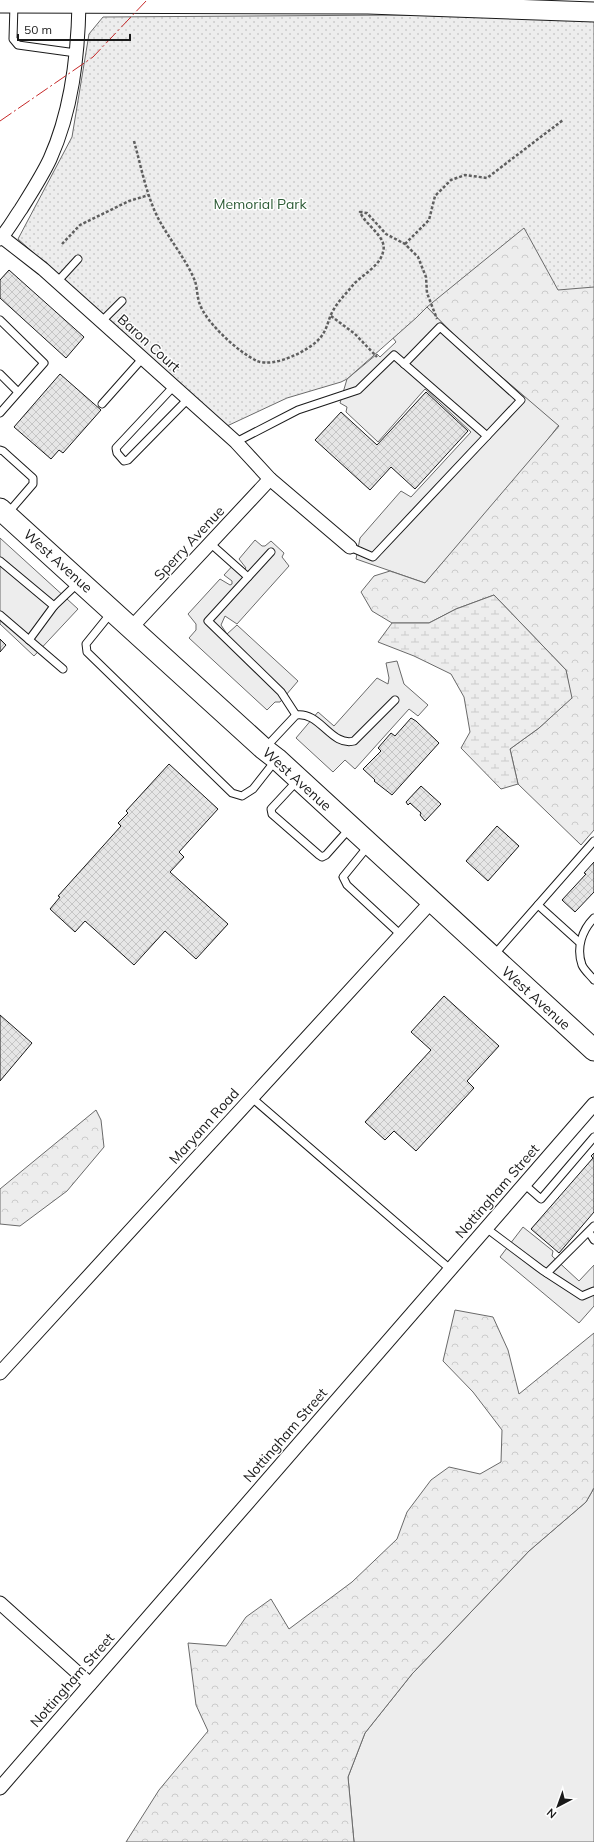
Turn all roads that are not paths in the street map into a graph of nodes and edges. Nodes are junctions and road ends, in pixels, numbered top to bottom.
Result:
1 (7, 3) edge
2 (79, 4) junction
3 (594, 12) edge
4 (76, 53) junction
5 (1, 238) edge
6 (78, 259) dead end
7 (56, 282) junction
8 (122, 301) dead end
9 (0, 320) edge
10 (101, 322) junction
11 (142, 359) junction
12 (404, 364) junction
13 (0, 374) edge
14 (174, 386) junction
15 (18, 392) junction
16 (188, 399) junction
17 (102, 404) dead end
18 (0, 413) edge
19 (488, 436) junction
20 (236, 442) junction
21 (0, 450) edge
22 (270, 479) junction
23 (3, 512) edge
24 (211, 544) junction
25 (350, 546) joint
26 (271, 552) dead end
27 (0, 560) edge
28 (248, 577) junction
29 (79, 581) junction
30 (54, 606) junction
31 (112, 611) junction
32 (0, 615) edge
33 (131, 628) junction
34 (30, 640) junction
35 (64, 669) dead end
36 (395, 700) dead end
37 (296, 715) junction
38 (270, 754) junction
39 (299, 779) junction
40 (351, 828) junction
41 (594, 841) edge
42 (369, 844) junction
43 (431, 902) junction
44 (538, 905) junction
45 (594, 918) edge
46 (401, 935) junction
47 (579, 942) junction
48 (492, 958) junction
49 (594, 980) edge
50 (594, 1050) edge
51 (252, 1098) junction
52 (594, 1104) edge
53 (594, 1137) edge
54 (524, 1184) junction
55 (594, 1226) edge
56 (486, 1228) junction
57 (589, 1232) junction
58 (594, 1240) edge
59 (450, 1270) junction
60 (547, 1273) junction
61 (594, 1291) edge
62 (0, 1373) edge
63 (0, 1603) edge
64 (90, 1684) junction
65 (0, 1788) edge

1 - 2 street
1 - 4 lane
2 - 3 street
2 - 4 street
4 - 5 street
5 - 7 street, Baron Court
6 - 7 lane
7 - 10 street, Baron Court
8 - 10 lane
9 - 15 lane
10 - 11 street, Baron Court
11 - 14 street, Baron Court
11 - 17 lane
12 - 19 lane
12 - 19 lane
12 - 20 lane
13 - 15 lane
14 - 16 street, Baron Court
14 - 16 lane
15 - 18 lane
16 - 20 street, Baron Court
19 - 25 lane
20 - 22 street, Baron Court
21 - 23 lane
22 - 24 street, Sperry Avenue
22 - 25 street, Baron Court
23 - 29 main road, West Avenue
24 - 28 lane
24 - 33 street, Sperry Avenue
26 - 28 lane
27 - 30 lane
28 - 37 lane
29 - 30 lane
29 - 31 main road, West Avenue
30 - 34 lane
31 - 33 main road, West Avenue
31 - 38 lane
32 - 34 lane
33 - 38 main road, West Avenue
34 - 35 lane
36 - 37 lane
37 - 38 lane
38 - 39 main road, West Avenue
39 - 40 main road, West Avenue
39 - 40 lane
40 - 42 main road, West Avenue
41 - 44 lane
42 - 43 main road, West Avenue
42 - 46 lane
43 - 46 street, Maryann Road
43 - 48 main road, West Avenue
44 - 47 lane
44 - 48 lane
45 - 47 lane
46 - 51 street, Maryann Road
47 - 49 lane
48 - 50 main road, West Avenue
51 - 59 lane
51 - 62 street, Maryann Road
52 - 54 street, Nottingham Street
53 - 54 lane
54 - 56 street, Nottingham Street
55 - 57 lane
56 - 59 street, Nottingham Street
56 - 60 lane
57 - 58 lane
57 - 60 lane
59 - 64 street, Nottingham Street
60 - 61 lane
63 - 64 street
64 - 65 street, Nottingham Street

